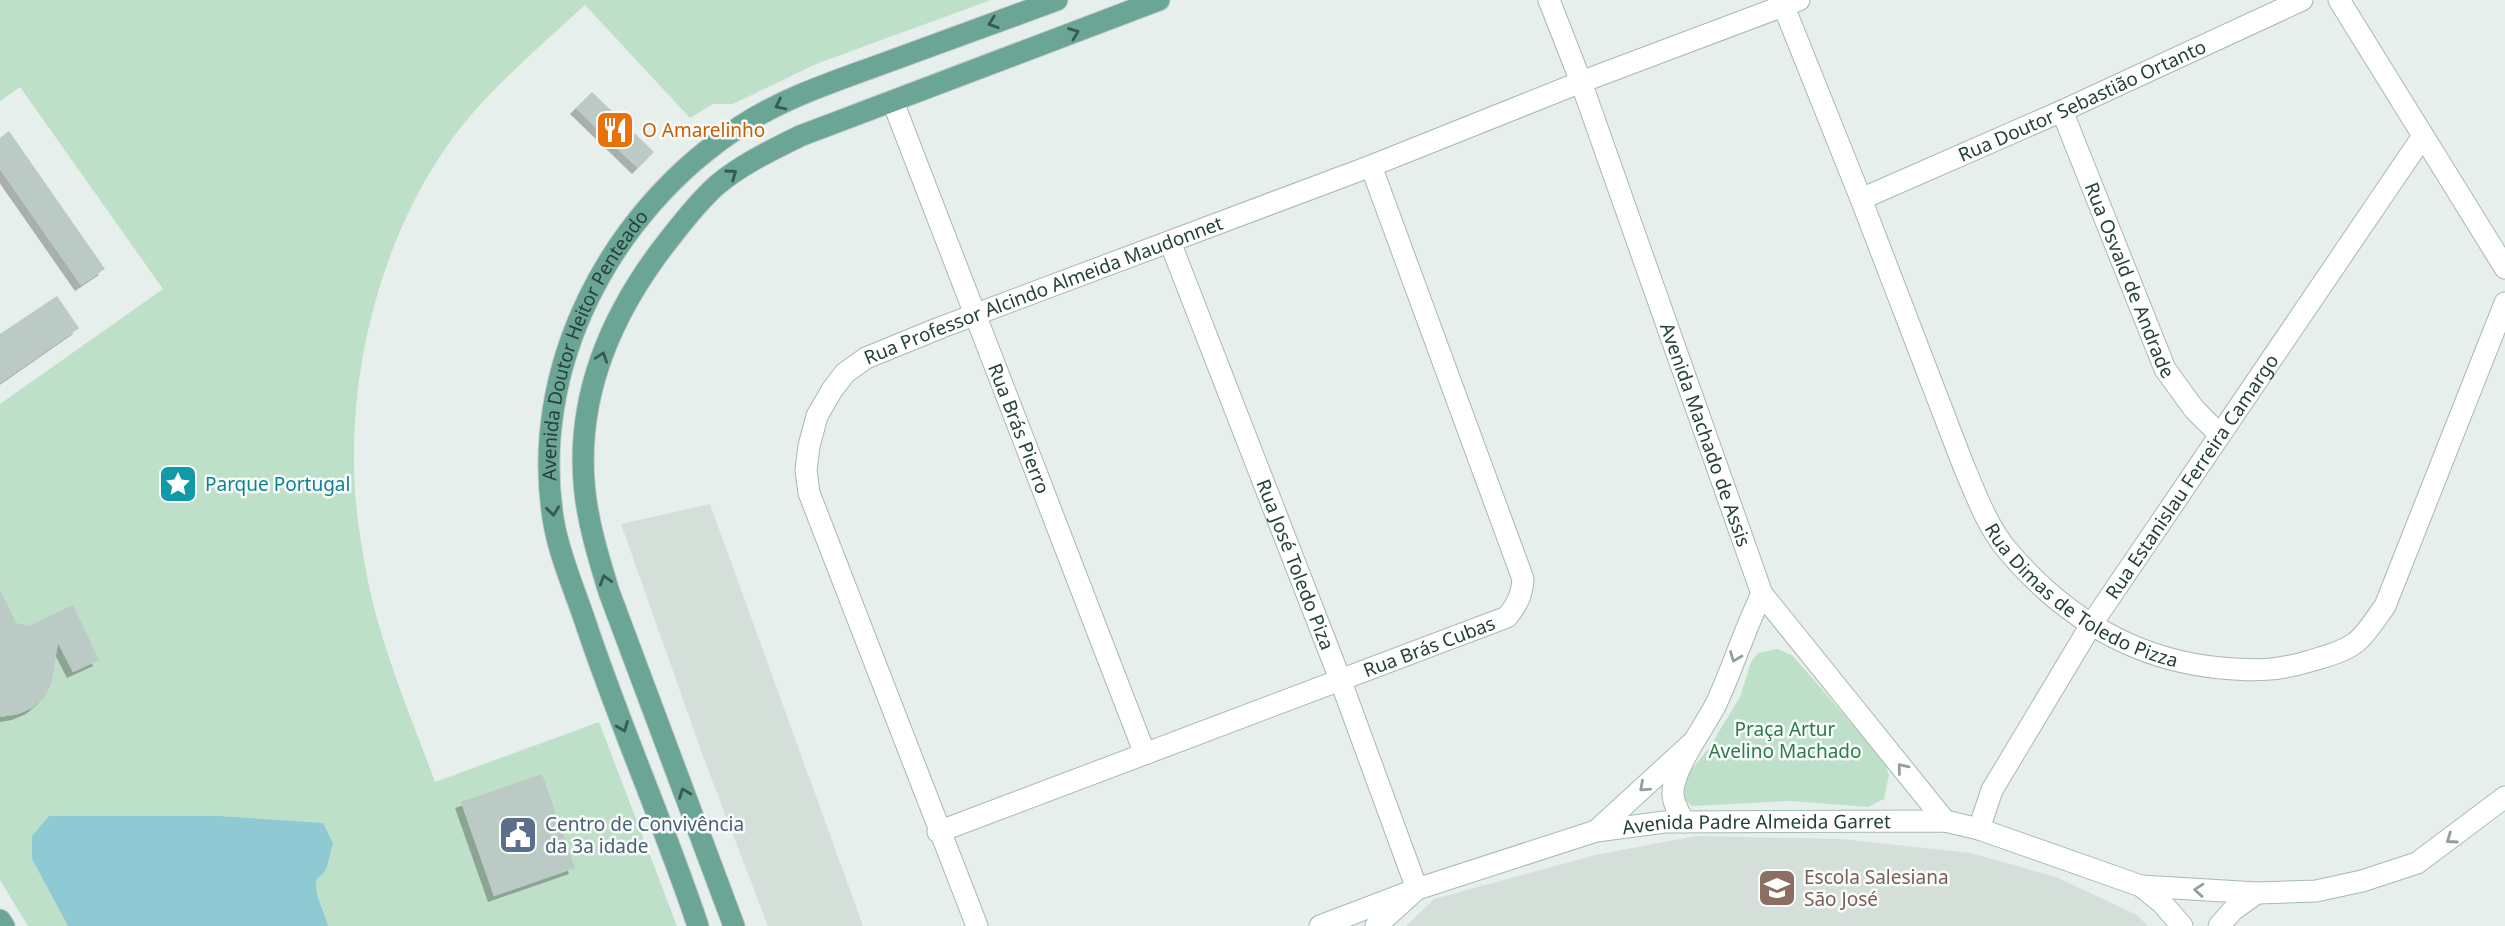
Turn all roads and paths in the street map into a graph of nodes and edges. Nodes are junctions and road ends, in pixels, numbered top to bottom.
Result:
1 (1057, 0) edge
2 (1159, 0) edge
3 (1549, 0) edge
4 (2302, 0) edge
5 (2339, 0) edge
6 (1791, 3) edge
7 (1581, 82) junction
8 (893, 102) junction
9 (2062, 111) junction
10 (2423, 136) junction
11 (1371, 166) junction
12 (1861, 199) junction
13 (1170, 242) junction
14 (2505, 268) edge
15 (2505, 303) edge
16 (975, 315) junction
17 (2220, 435) junction
18 (1762, 594) junction
19 (2091, 625) junction
20 (1340, 679) junction
21 (1692, 743) junction
22 (1145, 754) junction
23 (2505, 797) edge
24 (1945, 821) junction
25 (1684, 822) junction
26 (1979, 828) junction
27 (1596, 831) junction
28 (938, 832) junction
29 (2141, 886) junction
30 (1417, 889) junction
31 (2258, 893) junction
32 (0, 920) edge
33 (4, 926) edge
34 (698, 926) edge
35 (734, 926) edge
36 (977, 926) edge
37 (1320, 926) edge
38 (1376, 926) edge
39 (2182, 926) edge
40 (2219, 926) edge

1 -> 34 main road, Avenida Doutor Heitor Penteado
8 -> 2 main road, Avenida Doutor Heitor Penteado
3 - 7 street, Avenida Machado de Assis
4 - 9 street, Rua Doutor Sebastião Ortanto
5 - 10 street
6 - 7 street, Rua Professor Alcindo Almeida Maudonnet
6 - 12 street, Rua Dimas de Toledo Pizza
7 - 11 street, Rua Professor Alcindo Almeida Maudonnet
7 - 18 street, Avenida Machado de Assis
8 - 16 street, Rua Brás Pierro
35 -> 8 main road, Avenida Doutor Heitor Penteado
9 - 12 street, Rua Doutor Sebastião Ortanto
9 - 17 street, Rua Osvald de Andrade
10 - 14 street
10 - 17 street, Rua Estanislau Ferreira Camargo
11 - 13 street, Rua Professor Alcindo Almeida Maudonnet
11 - 20 street, Rua Brás Cubas
12 - 19 street, Rua Dimas de Toledo Pizza
13 - 16 street, Rua Professor Alcindo Almeida Maudonnet
13 - 20 street, Rua José Toledo Piza
15 - 19 street, Rua Dimas de Toledo Pizza
16 - 22 street, Rua Brás Pierro
16 - 28 street, Rua Professor Alcindo Almeida Maudonnet
17 - 19 street, Rua Estanislau Ferreira Camargo
18 -> 21 street
24 -> 18 street, Avenida Machado de Assis
19 - 26 street, Rua Estanislau Ferreira Camargo
20 - 22 street, Rua Brás Cubas
20 - 30 street, Rua José Toledo Piza
21 - 25 street
21 -> 27 street
22 - 28 street, Rua Brás Cubas
23 -> 31 street
24 - 25 street, Avenida Padre Almeida Garret
24 - 26 street, Avenida Padre Almeida Garret
25 - 27 street, Avenida Padre Almeida Garret
26 - 29 street, Avenida Padre Almeida Garret
27 - 30 street, Avenida Padre Almeida Garret
28 - 36 street, Rua Professor Alcindo Almeida Maudonnet
31 -> 29 street
29 - 39 street, Avenida Padre Almeida Garret
30 - 37 street, Avenida Padre Almeida Garret
30 - 38 street
31 - 40 street
32 - 33 main road

